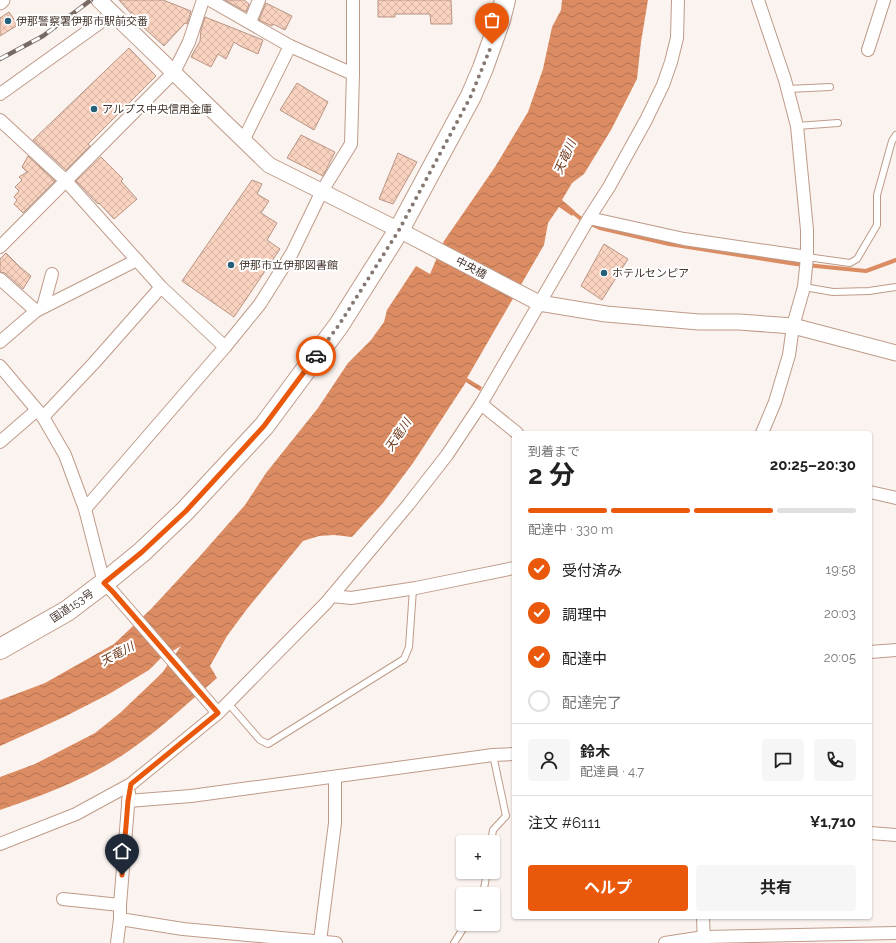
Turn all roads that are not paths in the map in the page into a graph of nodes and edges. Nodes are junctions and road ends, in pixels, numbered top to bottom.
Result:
1 (99, 0) edge
2 (203, 0) edge
3 (210, 0) edge
4 (259, 0) edge
5 (353, 0) edge
6 (505, 0) edge
7 (678, 0) edge
8 (758, 0) edge
9 (884, 0) edge
10 (112, 14) junction
11 (250, 22) junction
12 (290, 46) junction
13 (868, 50) dead end
14 (174, 72) junction
15 (353, 74) junction
16 (830, 87) dead end
17 (788, 89) junction
18 (0, 94) edge
19 (0, 120) edge
20 (838, 123) dead end
21 (797, 126) junction
22 (896, 135) edge
23 (243, 141) junction
24 (66, 181) junction
25 (322, 191) junction
26 (589, 218) junction
27 (404, 232) junction
28 (0, 247) edge
29 (807, 257) junction
30 (137, 260) junction
31 (52, 274) dead end
32 (0, 279) edge
33 (161, 287) junction
34 (804, 287) junction
35 (896, 288) edge
36 (536, 302) junction
37 (40, 309) junction
38 (793, 326) junction
39 (0, 342) edge
40 (225, 347) junction
41 (896, 353) edge
42 (0, 366) edge
43 (481, 404) junction
44 (40, 414) junction
45 (515, 431) edge
46 (763, 431) edge
47 (0, 442) edge
48 (872, 492) edge
49 (896, 498) edge
50 (85, 509) junction
51 (512, 568) edge
52 (109, 588) junction
53 (413, 589) junction
54 (332, 596) junction
55 (0, 649) edge
56 (896, 650) edge
57 (872, 652) edge
58 (228, 703) junction
59 (215, 710) junction
60 (512, 754) edge
61 (493, 755) junction
62 (335, 777) junction
63 (131, 784) junction
64 (128, 801) junction
65 (872, 833) edge
66 (896, 834) edge
67 (492, 835) edge
68 (0, 844) edge
69 (63, 899) dead end
70 (120, 905) junction
71 (120, 919) junction
72 (703, 919) edge
73 (462, 931) edge
74 (896, 933) edge
75 (704, 940) edge
76 (320, 942) edge
77 (117, 943) edge
78 (336, 943) edge
79 (454, 943) edge
80 (665, 943) edge

1 - 10 street, 中央橋
2 - 14 street
3 - 11 street
4 - 11 street
5 - 15 street
6 - 27 highway, 国道153号
7 - 26 street
8 - 17 street
9 - 13 street
10 - 14 street, 中央橋
10 - 18 street
11 - 12 street
12 - 15 street
12 - 23 street
14 - 23 street, 中央橋
14 - 24 street
15 - 25 street
16 - 17 lane
17 - 21 street
19 - 24 street
20 - 21 lane
21 - 29 street
22 - 29 lane
23 - 25 street, 中央橋
24 - 28 street
24 - 30 street
25 - 27 street, 中央橋
25 - 40 street
26 - 29 street
26 - 36 street
27 - 36 street, 中央橋
27 - 52 highway, 国道153号
29 - 34 street
30 - 33 street
30 - 37 street
31 - 37 street
32 - 37 street
33 - 40 street
33 - 44 street
34 - 35 lane
34 - 38 street
36 - 38 street, 中央橋
36 - 43 street
37 - 39 street
38 - 41 street, 中央橋
38 - 46 street
40 - 50 street
42 - 44 street
43 - 45 street
43 - 54 street
44 - 47 street
44 - 50 street
48 - 49 street
50 - 52 street
51 - 53 street
52 - 55 highway, 国道153号
52 - 59 street
53 - 54 street
53 - 58 lane
54 - 58 street
56 - 57 street
58 - 59 street
59 - 63 street
60 - 61 street
61 - 62 street
61 - 67 lane
62 - 64 street
62 - 76 street
63 - 64 street
63 - 68 street
64 - 70 street
65 - 66 street
69 - 70 street
70 - 71 street
71 - 76 street
71 - 77 street
72 - 75 street
73 - 79 lane
74 - 75 street
75 - 80 street
76 - 78 street

